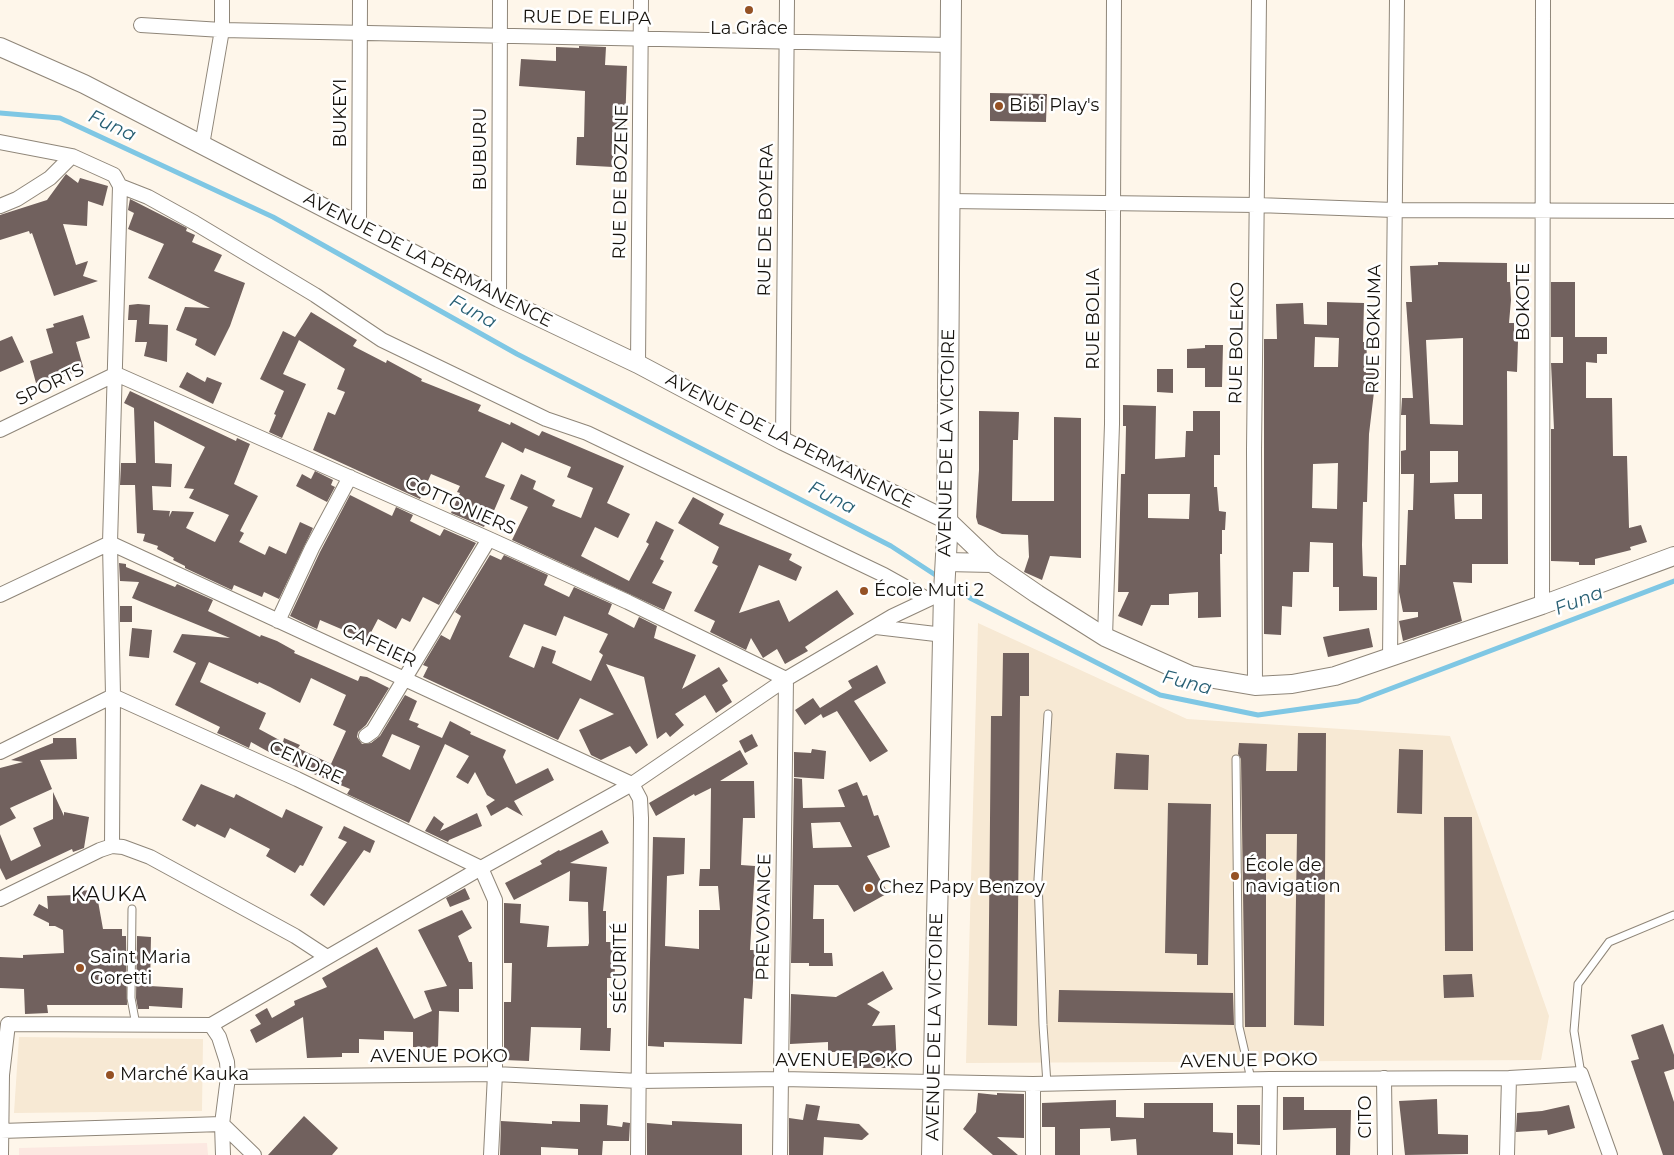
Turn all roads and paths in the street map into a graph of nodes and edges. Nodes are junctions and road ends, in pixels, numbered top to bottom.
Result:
1 (222, 0) edge
2 (360, 0) edge
3 (500, 0) edge
4 (642, 0) edge
5 (787, 0) edge
6 (951, 0) edge
7 (1114, 0) edge
8 (1259, 0) edge
9 (1397, 0) edge
10 (1544, 0) edge
11 (141, 24) dead end
12 (222, 30) junction
13 (360, 34) junction
14 (500, 34) junction
15 (641, 38) junction
16 (787, 41) junction
17 (951, 45) junction
18 (0, 47) edge
19 (0, 142) edge
20 (202, 145) junction
21 (72, 156) junction
22 (120, 186) junction
23 (949, 200) junction
24 (1114, 202) junction
25 (1257, 205) junction
26 (0, 206) edge
27 (1394, 210) junction
28 (1543, 210) junction
29 (1674, 211) edge
30 (359, 226) junction
31 (498, 298) junction
32 (638, 364) junction
33 (116, 374) junction
34 (0, 430) edge
35 (783, 441) junction
36 (350, 477) junction
37 (947, 520) junction
38 (488, 538) junction
39 (110, 543) junction
40 (1674, 556) edge
41 (992, 563) junction
42 (941, 582) junction
43 (0, 595) edge
44 (1542, 605) junction
45 (278, 621) junction
46 (876, 627) junction
47 (944, 635) junction
48 (1105, 637) junction
49 (1390, 658) junction
50 (403, 678) junction
51 (786, 679) junction
52 (1255, 686) junction
53 (113, 696) junction
54 (1048, 714) dead end
55 (366, 736) dead end
56 (0, 752) edge
57 (1236, 759) dead end
58 (632, 784) junction
59 (112, 846) junction
60 (481, 868) junction
61 (0, 899) edge
62 (132, 909) dead end
63 (1674, 915) edge
64 (327, 957) junction
65 (4, 1018) edge
66 (136, 1024) junction
67 (210, 1025) junction
68 (495, 1074) junction
69 (1581, 1074) junction
70 (1, 1075) edge
71 (228, 1077) junction
72 (1384, 1078) junction
73 (1509, 1078) junction
74 (781, 1079) junction
75 (1251, 1079) junction
76 (1270, 1079) junction
77 (933, 1080) junction
78 (639, 1081) junction
79 (1040, 1084) junction
80 (222, 1124) junction
81 (1, 1132) edge
82 (1, 1155) edge
83 (223, 1155) edge
84 (254, 1155) edge
85 (491, 1155) edge
86 (638, 1155) edge
87 (780, 1155) edge
88 (932, 1155) edge
89 (1033, 1155) edge
90 (1268, 1155) edge
91 (1384, 1155) edge
92 (1507, 1155) edge
93 (1610, 1155) edge

1 - 12 street
2 - 13 street, BUKEYI
3 - 14 street, BUBURU
4 - 15 street, RUE DE BOZENE
5 - 16 street, RUE DE BOYERA
6 - 17 main road, AVENUE DE LA VICTOIRE
7 - 24 street, RUE BOLIA
8 - 25 street, RUE BOLEKO
9 - 27 street, RUE BOKUMA
10 - 28 street, BOKOTE
11 - 12 street, RUE DE ELIPA
12 - 13 street, RUE DE ELIPA
12 - 20 street
13 - 14 street, RUE DE ELIPA
13 - 30 street, BUKEYI
14 - 15 street, RUE DE ELIPA
14 - 31 street, BUBURU
15 - 16 street, RUE DE ELIPA
15 - 32 street, RUE DE BOZENE
16 - 17 street, RUE DE ELIPA
16 - 35 street, RUE DE BOYERA
17 - 23 main road, AVENUE DE LA VICTOIRE
18 - 20 street, AVENUE DE LA PERMANENCE
19 - 21 street
20 - 30 street, AVENUE DE LA PERMANENCE
21 - 22 street
21 - 26 street
22 - 33 street
22 - 42 street
23 - 24 street
23 - 37 main road, AVENUE DE LA VICTOIRE
24 - 25 street
24 - 48 street, RUE BOLIA
25 - 27 street
25 - 52 street, RUE BOLEKO
27 - 28 street
27 - 49 street, RUE BOKUMA
28 - 29 street
28 - 44 street, BOKOTE
30 - 31 street, AVENUE DE LA PERMANENCE
31 - 32 street, AVENUE DE LA PERMANENCE
32 - 35 street, AVENUE DE LA PERMANENCE
33 - 34 street, SPORTS
33 - 36 street, COTTONIERS
33 - 39 street
35 - 37 street, AVENUE DE LA PERMANENCE
36 - 38 street, COTTONIERS
36 - 45 street
37 - 41 street, AVENUE DE LA PERMANENCE
37 - 42 main road, AVENUE DE LA VICTOIRE
38 - 50 street
38 - 51 street, COTTONIERS
39 - 43 street
39 - 45 street, CAFEIER
39 - 53 street
40 - 44 street, AVENUE DE LA PERMANENCE
41 - 42 street
41 - 48 street, AVENUE DE LA PERMANENCE
42 - 46 street
42 - 47 main road, AVENUE DE LA VICTOIRE
44 - 49 street, AVENUE DE LA PERMANENCE
45 - 50 street, CAFEIER
46 - 47 street
46 - 51 street
47 - 77 main road, AVENUE DE LA VICTOIRE
48 - 52 street, AVENUE DE LA PERMANENCE
49 - 52 street, AVENUE DE LA PERMANENCE
50 - 55 street
50 - 58 street, CAFEIER
51 - 58 street
51 - 74 street, PREVOYANCE
53 - 56 street
53 - 59 street
53 - 60 street, CENDRE
54 - 79 lane
57 - 75 lane
58 - 60 street
58 - 78 street, SÉCURITÉ
59 - 61 street
59 - 64 street
60 - 64 street
60 - 68 street
62 - 66 lane
63 - 69 lane
64 - 67 street
65 - 66 street
65 - 70 street
66 - 67 street
67 - 71 street
68 - 71 street, AVENUE POKO
68 - 78 street, AVENUE POKO
68 - 85 street
69 - 73 street, AVENUE POKO
69 - 93 street
70 - 81 street
71 - 80 street
72 - 73 street, AVENUE POKO
72 - 76 street, AVENUE POKO
72 - 91 street, CITO
73 - 92 street
74 - 77 street, AVENUE POKO
74 - 78 street, AVENUE POKO
74 - 87 street, PREVOYANCE
75 - 76 street, AVENUE POKO
75 - 79 street, AVENUE POKO
76 - 90 street
77 - 79 street, AVENUE POKO
77 - 88 main road, AVENUE DE LA VICTOIRE
78 - 86 street, SÉCURITÉ
79 - 89 street
80 - 81 street
80 - 83 street
80 - 84 street
81 - 82 street

